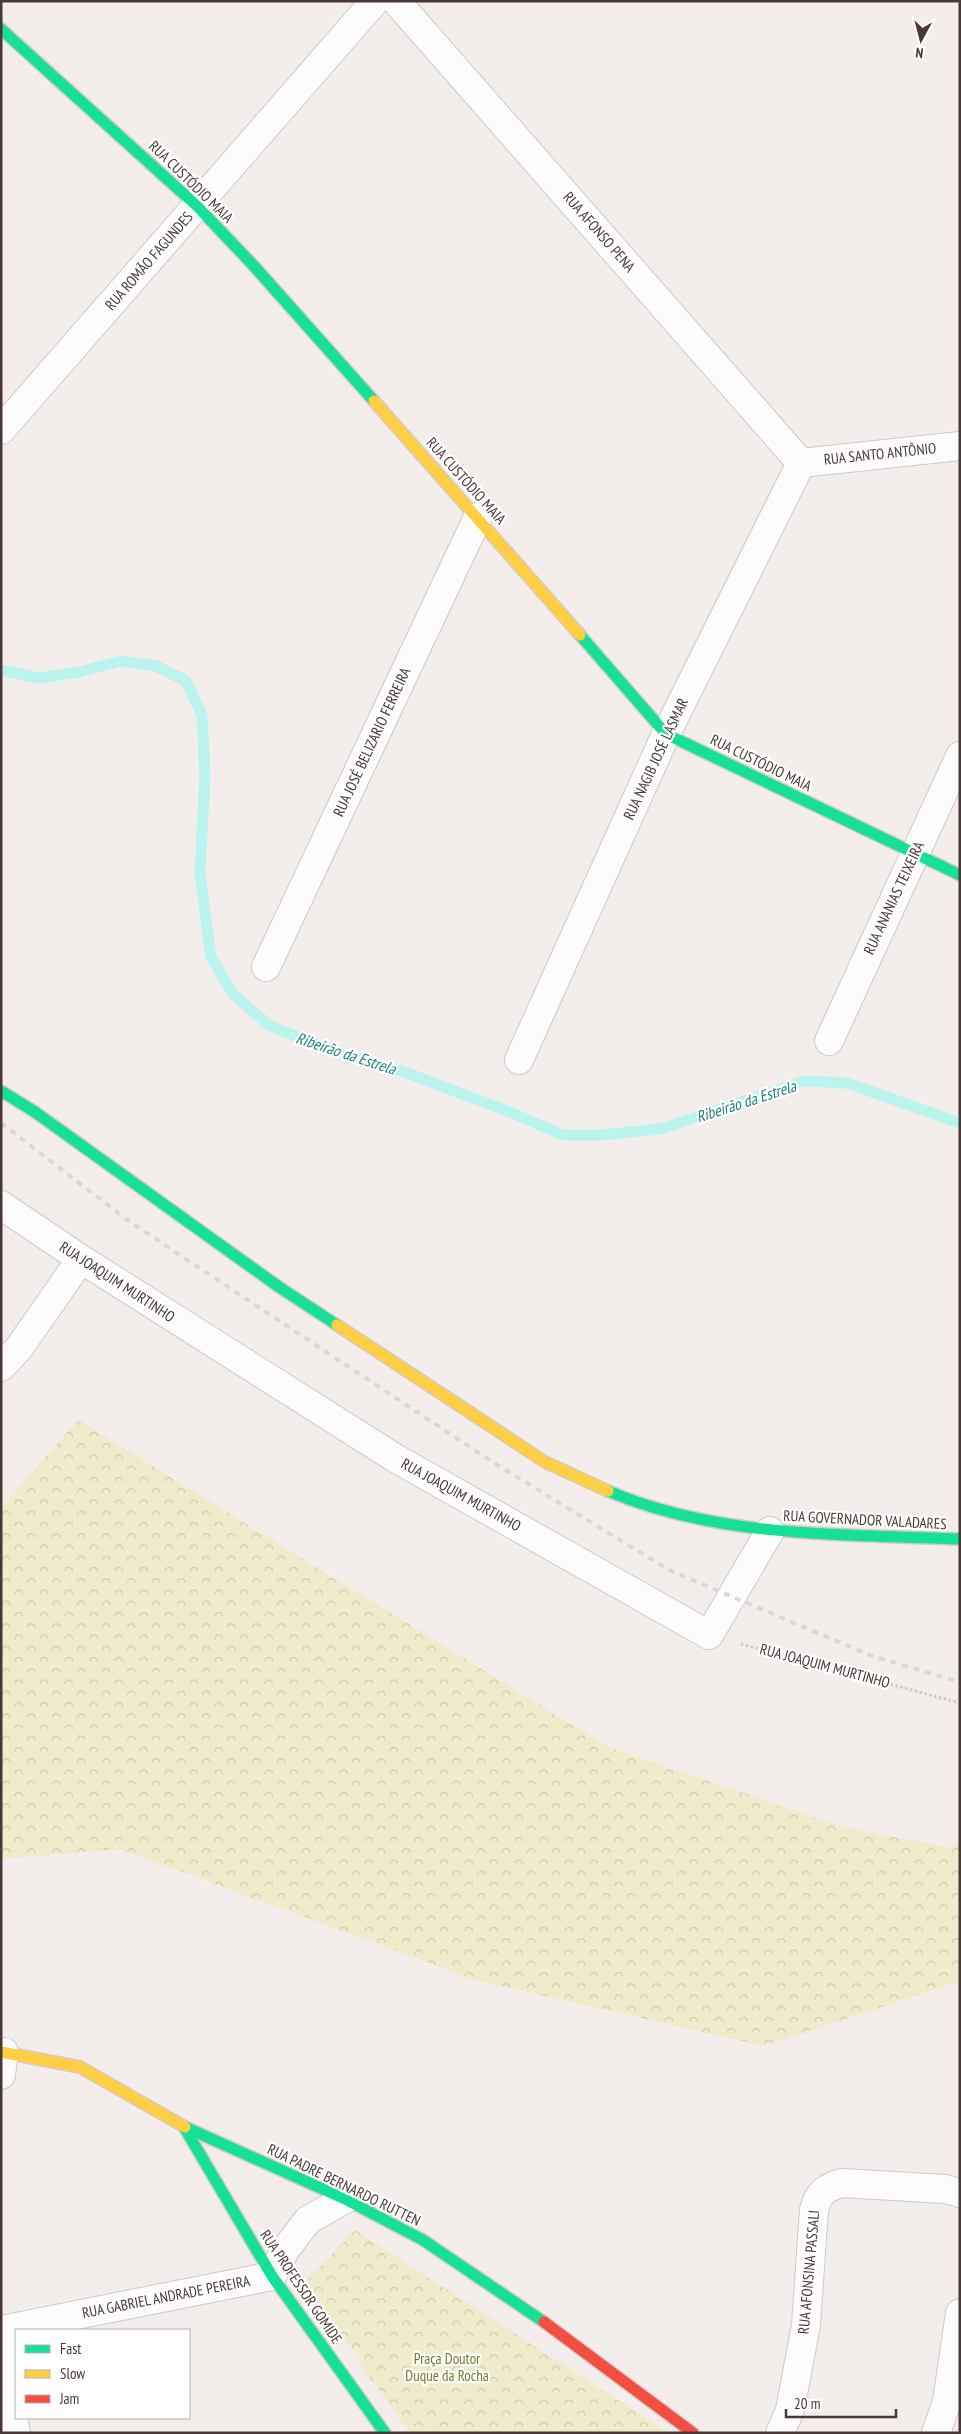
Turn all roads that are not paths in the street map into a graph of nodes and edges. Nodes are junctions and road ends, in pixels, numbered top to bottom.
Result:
1 (375, 1) edge
2 (396, 1) edge
3 (1, 29) edge
4 (197, 206) junction
5 (5, 419) edge
6 (960, 446) edge
7 (801, 463) junction
8 (478, 517) junction
9 (666, 734) junction
10 (960, 756) edge
11 (915, 853) junction
12 (960, 875) edge
13 (266, 967) dead end
14 (829, 1041) dead end
15 (519, 1060) dead end
16 (1, 1091) edge
17 (1, 1205) edge
18 (81, 1259) junction
19 (1, 1367) edge
20 (770, 1531) junction
21 (960, 1539) edge
22 (2, 2060) edge
23 (184, 2128) junction
24 (960, 2193) edge
25 (345, 2199) junction
26 (272, 2276) junction
27 (960, 2313) edge
28 (1, 2330) edge
29 (1, 2344) edge
30 (16, 2433) edge
31 (385, 2433) edge
32 (693, 2433) edge
33 (780, 2433) edge
34 (936, 2433) edge

1 - 4 street, RUA ROMÃO FAGUNDES
2 - 7 street, RUA AFONSO PENA
3 - 4 street, RUA CUSTÓDIO MAIA
4 - 5 street, RUA ROMÃO FAGUNDES
4 - 8 street, RUA CUSTÓDIO MAIA
6 - 7 street, RUA SANTO ANTÔNIO
7 - 9 street, RUA NAGIB JOSÉ LASMAR
8 - 9 street, RUA CUSTÓDIO MAIA
8 - 13 street, RUA JOSÉ BELIZARIO FERREIRA
9 - 11 street, RUA CUSTÓDIO MAIA
9 - 15 street, RUA NAGIB JOSÉ LASMAR
10 - 11 street, RUA ANANIAS TEIXEIRA
11 - 12 street, RUA CUSTÓDIO MAIA
11 - 14 street, RUA ANANIAS TEIXEIRA
16 - 20 street
17 - 18 street, RUA JOAQUIM MURTINHO
18 - 19 street
18 - 20 street, RUA JOAQUIM MURTINHO
20 - 21 street, RUA GOVERNADOR VALADARES
22 - 23 street, RUA PADRE BERNARDO RUTTEN
23 - 25 street, RUA PADRE BERNARDO RUTTEN
23 - 26 street, RUA PROFESSOR GOMIDE
24 - 33 street, RUA AFONSINA PASSALI
25 - 26 street
25 - 32 street, RUA PADRE BERNARDO RUTTEN
26 - 28 street, RUA GABRIEL ANDRADE PEREIRA
26 - 31 street, RUA PROFESSOR GOMIDE
27 - 34 street
29 - 30 street

